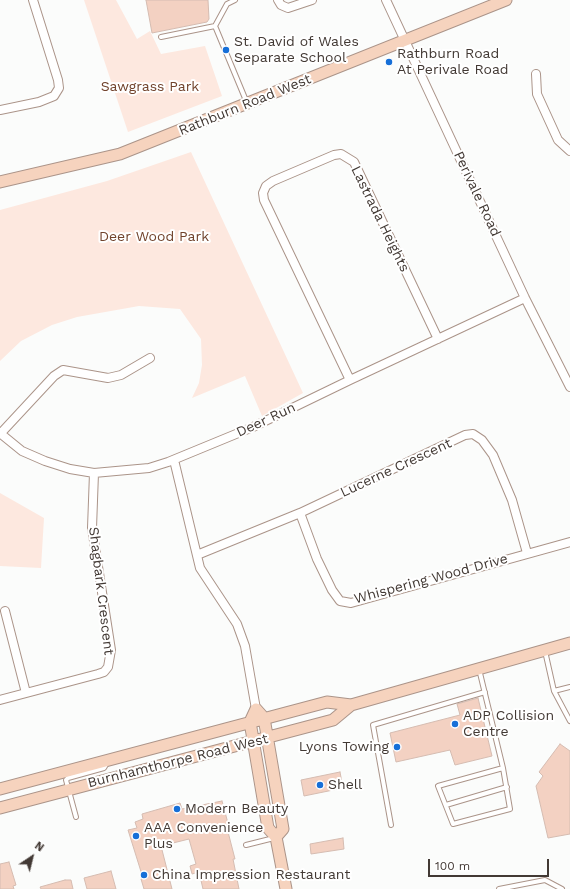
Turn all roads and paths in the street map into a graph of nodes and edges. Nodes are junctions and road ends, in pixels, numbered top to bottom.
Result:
1 (33, 0) edge
2 (235, 0) edge
3 (278, 0) edge
4 (312, 0) edge
5 (386, 0) edge
6 (506, 0) edge
7 (227, 2) edge
8 (215, 26) junction
9 (161, 37) dead end
10 (405, 40) junction
11 (536, 74) dead end
12 (247, 103) junction
13 (0, 110) edge
14 (570, 151) edge
15 (0, 182) edge
16 (526, 298) junction
17 (438, 339) junction
18 (150, 358) dead end
19 (567, 372) edge
20 (350, 380) junction
21 (570, 387) edge
22 (0, 434) edge
23 (174, 460) junction
24 (94, 473) junction
25 (300, 513) junction
26 (570, 542) edge
27 (527, 553) junction
28 (197, 556) junction
29 (5, 611) dead end
30 (570, 644) edge
31 (545, 650) junction
32 (479, 669) junction
33 (570, 687) edge
34 (554, 691) junction
35 (485, 692) junction
36 (26, 693) junction
37 (0, 700) edge
38 (351, 705) junction
39 (256, 709) junction
40 (264, 718) junction
41 (570, 721) edge
42 (250, 722) junction
43 (267, 738) junction
44 (253, 742) junction
45 (110, 759) junction
46 (503, 768) junction
47 (507, 787) junction
48 (0, 789) edge
49 (68, 790) junction
50 (446, 805) junction
51 (0, 808) edge
52 (76, 817) dead end
53 (391, 825) dead end
54 (276, 837) junction
55 (246, 845) dead end
56 (286, 889) edge
57 (499, 889) edge
58 (562, 889) edge

1 - 13 street
2 - 7 lane
3 - 4 street
5 - 10 street, Perivale Road
6 - 10 main road, Rathburn Road West
7 - 8 lane
8 - 9 lane
8 - 12 lane
10 - 12 main road, Rathburn Road West
10 - 16 street, Perivale Road
11 - 14 street
12 - 15 main road, Rathburn Road West
16 - 17 street, Deer Run
16 - 19 street, Perivale Road
17 - 20 street, Deer Run
17 - 20 street, Lastrada Heights
18 - 22 street
19 - 21 street, Perivale Road
20 - 23 street, Deer Run
22 - 24 street, Deer Run
23 - 24 street, Deer Run
23 - 28 street
24 - 36 street, Shagbark Crescent
25 - 27 street, Whispering Wood Drive
25 - 27 street, Lucerne Crescent
25 - 28 street, Lucerne Crescent
26 - 27 street, Whispering Wood Drive
28 - 39 street
29 - 36 street
30 - 31 main road, Burnhamthorpe Road West
31 - 32 main road, Burnhamthorpe Road West
31 - 34 lane
32 - 35 lane
32 - 38 main road, Burnhamthorpe Road West
33 - 34 lane
34 - 41 lane
35 - 46 lane
35 - 53 lane
36 - 37 street, Shagbark Crescent
38 - 40 main road, Burnhamthorpe Road West
38 - 43 main road, Burnhamthorpe Road West
39 - 40 main road
39 - 42 main road
40 - 42 main road, Burnhamthorpe Road West
40 - 43 main road
42 - 44 main road
42 - 45 main road, Burnhamthorpe Road West
43 - 44 main road, Burnhamthorpe Road West
43 - 54 main road
44 - 49 main road, Burnhamthorpe Road West
44 - 54 main road
45 - 48 main road, Burnhamthorpe Road West
45 - 49 lane
46 - 47 lane
46 - 50 lane
47 - 50 lane
47 - 50 lane
49 - 51 main road, Burnhamthorpe Road West
49 - 52 lane
54 - 55 lane
54 - 56 main road
57 - 58 lane

